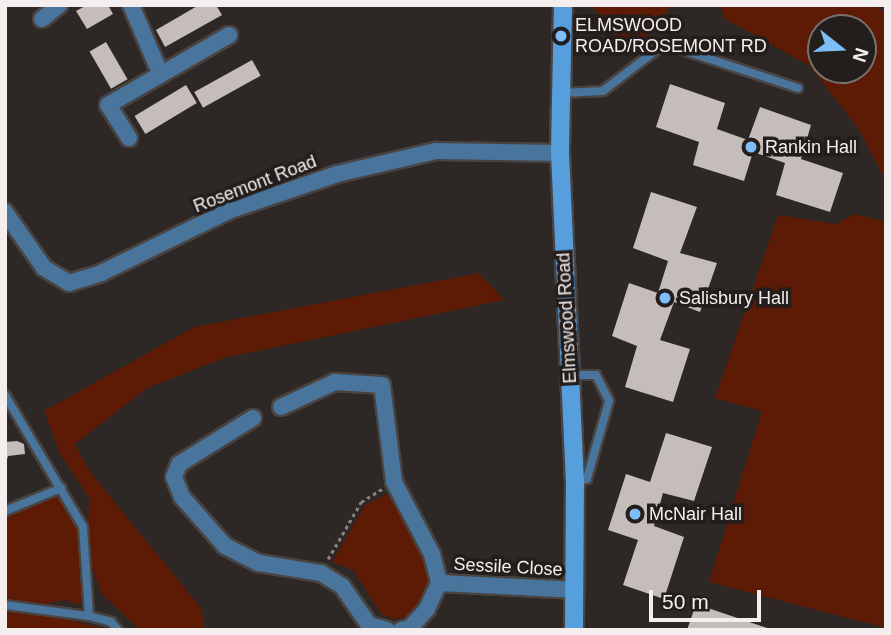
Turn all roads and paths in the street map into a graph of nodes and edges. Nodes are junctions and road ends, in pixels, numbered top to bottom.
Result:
1 (60, 5) edge
2 (131, 5) edge
3 (563, 5) edge
4 (42, 19) dead end
5 (229, 35) dead end
6 (160, 73) junction
7 (798, 88) dead end
8 (562, 93) junction
9 (129, 138) dead end
10 (560, 153) junction
11 (5, 212) edge
12 (570, 375) junction
13 (5, 395) edge
14 (281, 407) dead end
15 (253, 418) dead end
16 (575, 481) junction
17 (394, 482) junction
18 (61, 488) junction
19 (5, 511) edge
20 (321, 573) junction
21 (439, 583) junction
22 (575, 590) junction
23 (5, 605) edge
24 (89, 616) junction
25 (118, 630) edge
26 (387, 630) edge
27 (401, 630) edge
28 (574, 630) edge

1 - 4 street
2 - 6 street
3 - 8 street, Elmswood Road
5 - 6 street
6 - 9 street
7 - 8 lane
8 - 10 street, Elmswood Road
10 - 11 street, Rosemont Road
10 - 12 street, Elmswood Road
12 - 16 street, Elmswood Road
12 - 16 lane
13 - 18 lane
14 - 17 street, Sessile Close
15 - 20 street
16 - 22 street, Elmswood Road
17 - 20 path
17 - 21 street, Sessile Close
18 - 19 lane
18 - 24 lane
20 - 26 street
21 - 22 street, Sessile Close
21 - 27 street, Sessile Close
22 - 28 street, Elmswood Road
23 - 24 lane
24 - 25 lane

